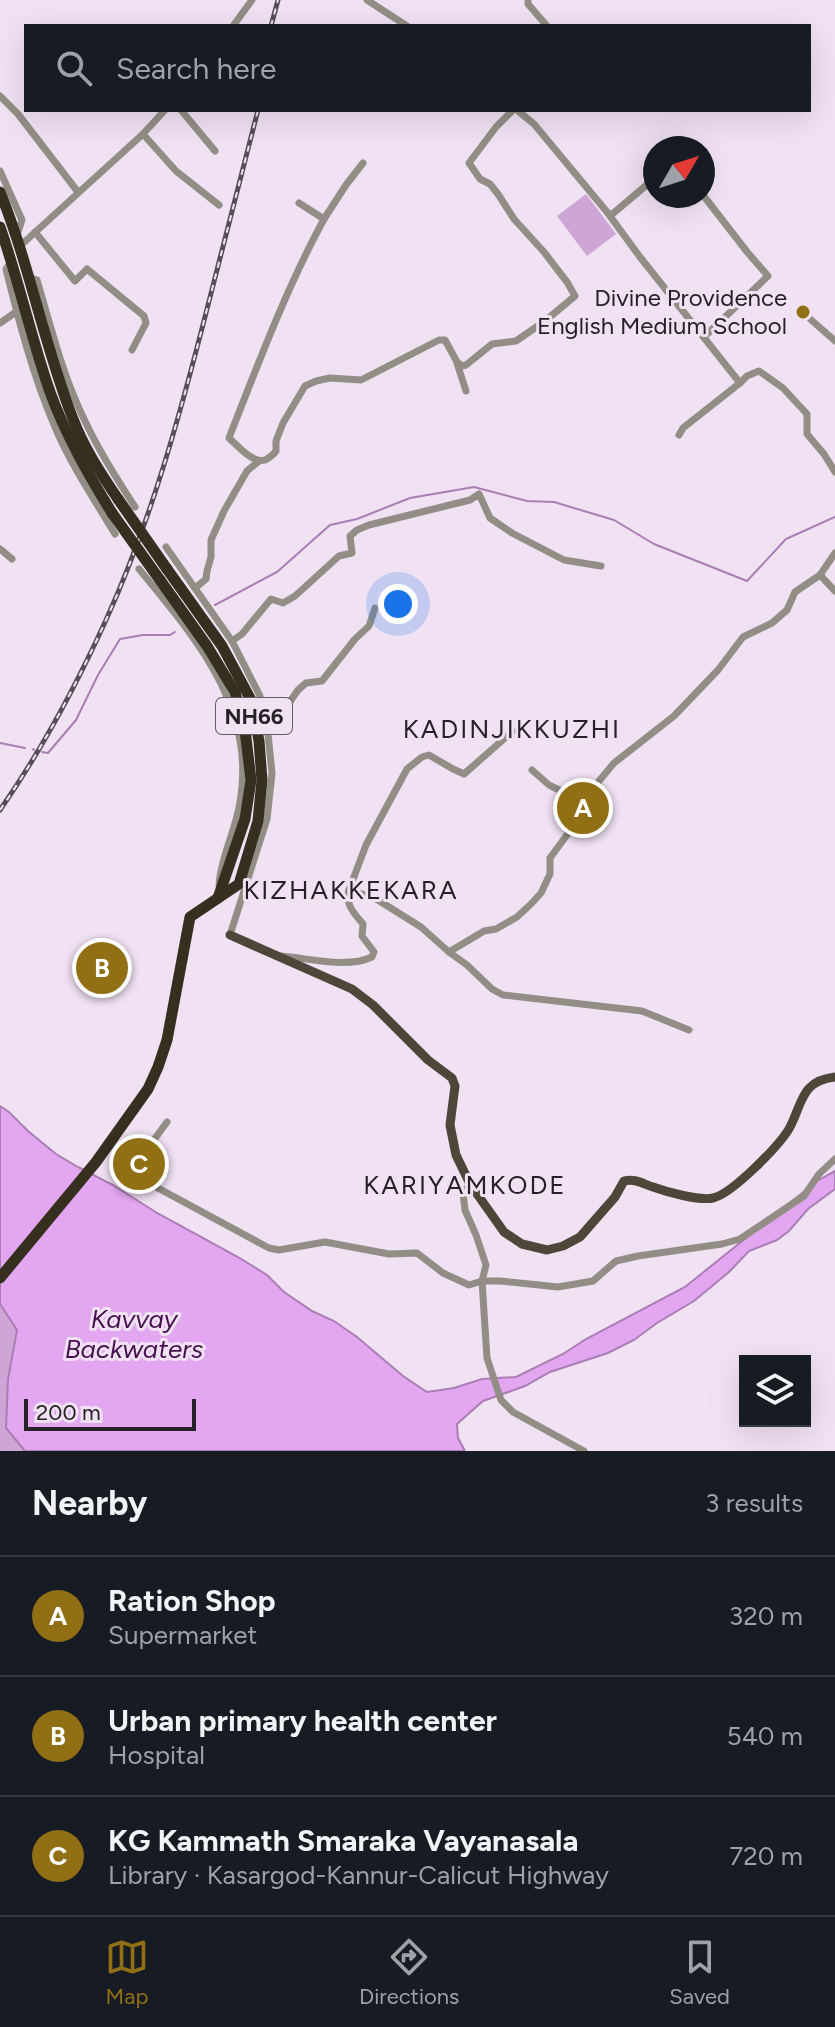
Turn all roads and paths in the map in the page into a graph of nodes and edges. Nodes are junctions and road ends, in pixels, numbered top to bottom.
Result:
1 (252, 0) edge
2 (367, 0) edge
3 (526, 1) edge
4 (234, 24) edge
5 (404, 24) edge
6 (545, 24) edge
7 (0, 96) edge
8 (163, 112) edge
9 (183, 112) edge
10 (513, 112) edge
11 (518, 112) edge
12 (143, 134) junction
13 (215, 151) dead end
14 (363, 163) dead end
15 (0, 171) edge
16 (643, 188) edge
17 (0, 192) edge
18 (78, 192) junction
19 (299, 203) dead end
20 (219, 205) dead end
21 (713, 208) edge
22 (610, 216) junction
23 (324, 219) junction
24 (0, 227) edge
25 (35, 232) junction
26 (10, 239) edge
27 (12, 260) junction
28 (29, 278) junction
29 (16, 312) junction
30 (809, 318) dead end
31 (0, 323) edge
32 (704, 337) junction
33 (835, 341) edge
34 (132, 350) dead end
35 (457, 362) junction
36 (740, 383) junction
37 (466, 391) dead end
38 (679, 435) dead end
39 (256, 462) junction
40 (835, 472) edge
41 (135, 507) dead end
42 (115, 534) dead end
43 (166, 547) dead end
44 (0, 549) edge
45 (835, 553) edge
46 (12, 559) dead end
47 (601, 566) dead end
48 (139, 569) dead end
49 (164, 574) junction
50 (820, 575) junction
51 (195, 588) junction
52 (835, 591) edge
53 (375, 608) dead end
54 (232, 641) junction
55 (267, 724) junction
56 (513, 731) dead end
57 (532, 770) dead end
58 (587, 804) junction
59 (349, 890) junction
60 (218, 898) junction
61 (230, 935) joint
62 (449, 952) junction
63 (278, 956) junction
64 (689, 1030) dead end
65 (835, 1077) edge
66 (167, 1122) dead end
67 (835, 1159) edge
68 (470, 1184) junction
69 (0, 1278) edge
70 (482, 1281) junction
71 (584, 1451) edge

1 - 4 street
2 - 5 street
3 - 6 street
7 - 18 street
8 - 12 street
9 - 13 street
10 - 35 street
11 - 22 street
12 - 18 street
12 - 20 street
14 - 23 street
15 - 26 street
16 - 22 street
17 - 26 highway, NH66
18 - 25 street
19 - 23 street
21 - 32 street
22 - 32 street
23 - 39 street
24 - 26 highway, NH66
25 - 26 street
25 - 34 street
26 - 27 highway, NH66
26 - 28 highway, NH66
27 - 28 highway, NH66
27 - 29 street
27 - 49 highway, NH66, bridge
28 - 41 street
28 - 49 highway, NH66, bridge
29 - 31 street
29 - 42 street
30 - 33 street
32 - 36 street
35 - 37 street
35 - 39 street
36 - 38 street
36 - 40 street
39 - 51 street
43 - 51 street
44 - 46 street
45 - 50 street
47 - 54 street
48 - 60 street
49 - 60 highway, NH66
49 - 60 highway, NH66
50 - 52 street
50 - 58 street
51 - 54 street
53 - 55 street
54 - 55 street
55 - 61 street
56 - 59 street
57 - 58 street
58 - 62 street
59 - 62 street
59 - 63 street
60 - 69 highway, NH66
61 - 63 main road
62 - 64 street
63 - 68 main road
65 - 68 main road
66 - 70 street
67 - 70 street
68 - 70 street
70 - 71 street

